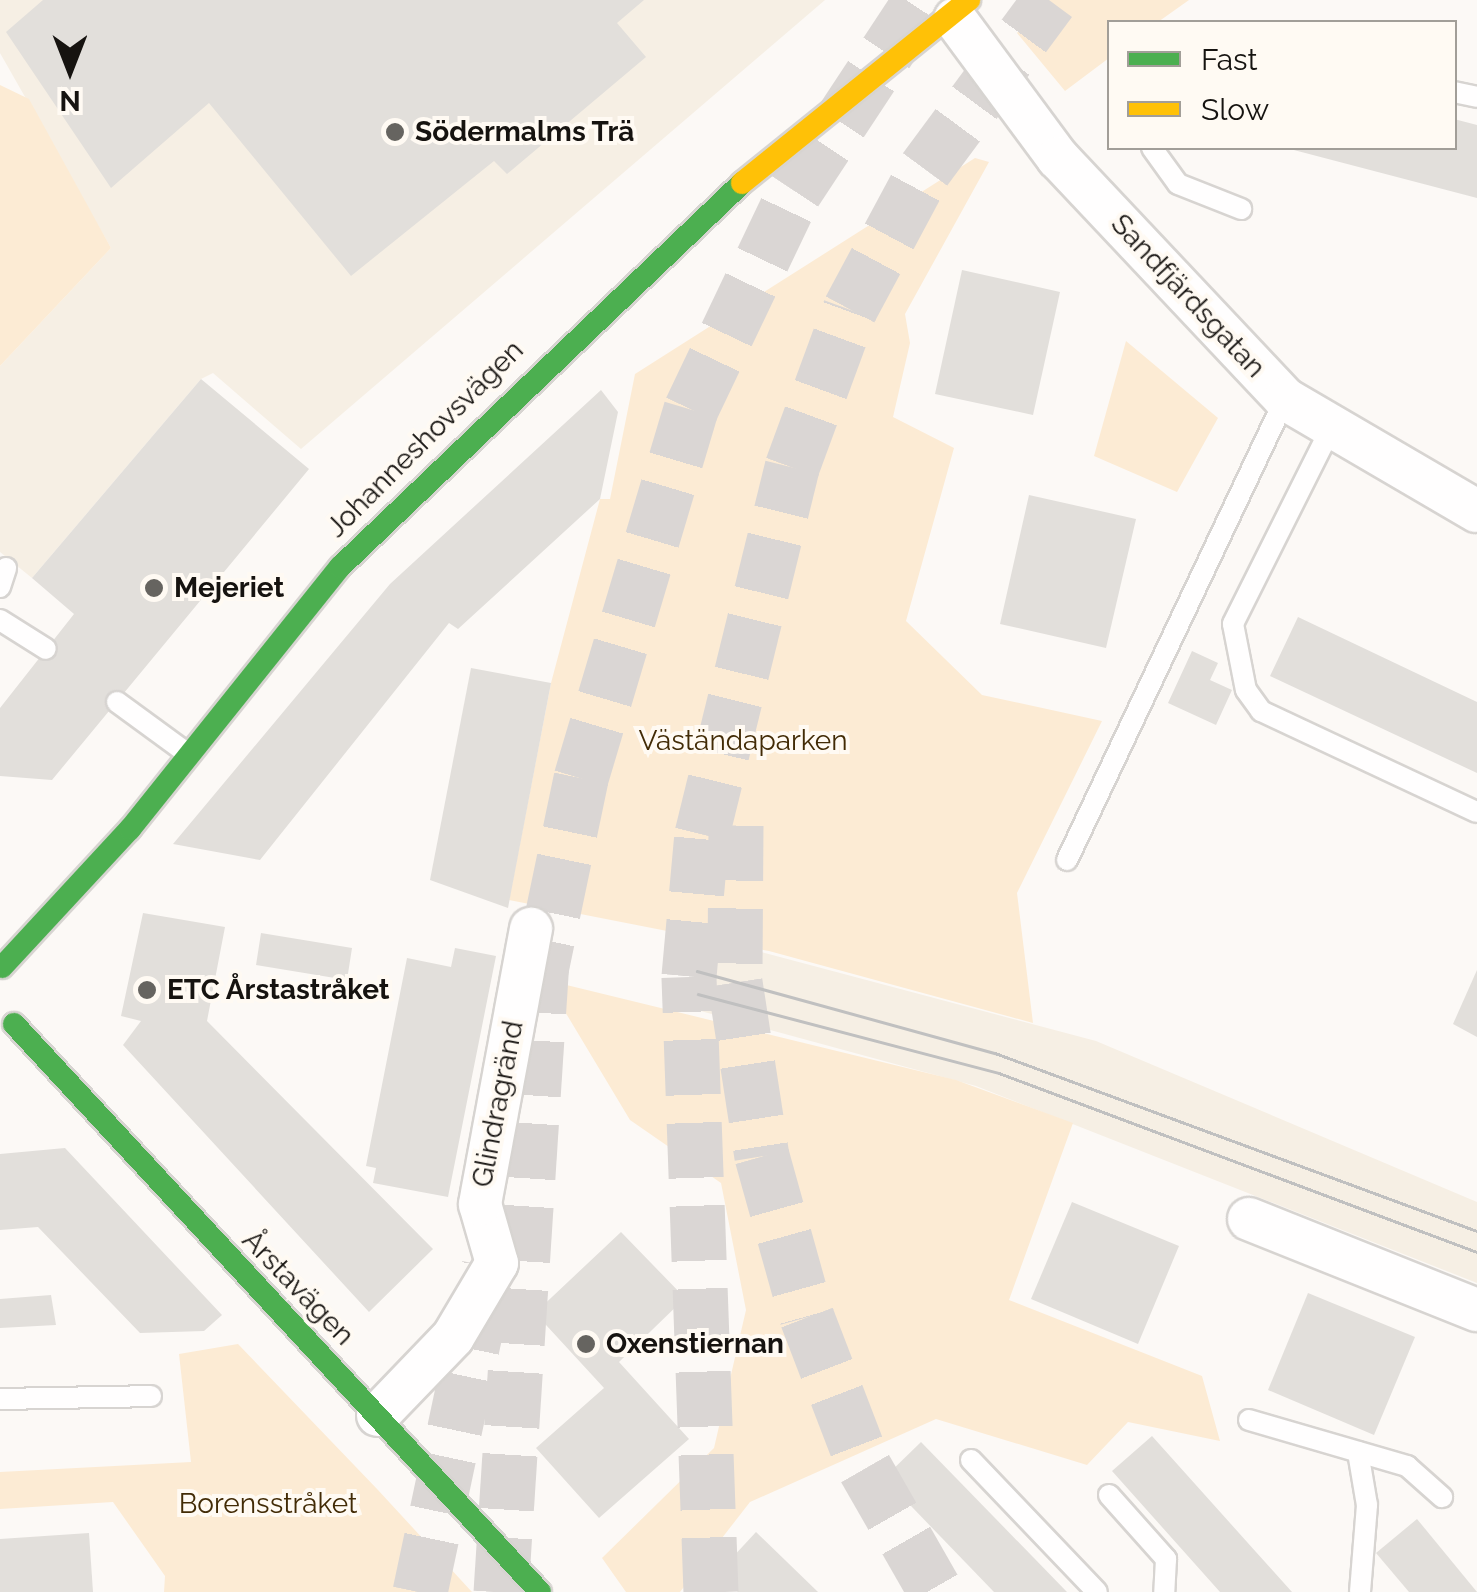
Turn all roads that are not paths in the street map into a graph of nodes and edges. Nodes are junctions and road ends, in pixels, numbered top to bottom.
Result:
1 (962, 9) edge
2 (1153, 150) edge
3 (1241, 210) dead end
4 (1285, 399) junction
5 (1331, 428) junction
6 (1477, 511) edge
7 (0, 620) edge
8 (46, 649) dead end
9 (117, 702) dead end
10 (184, 751) junction
11 (1477, 812) edge
12 (1067, 860) dead end
13 (531, 929) tunnel mouth
14 (9, 979) edge
15 (7, 1033) edge
16 (1249, 1219) dead end
17 (1477, 1310) edge
18 (151, 1396) dead end
19 (0, 1398) edge
20 (378, 1416) junction
21 (1249, 1420) dead end
22 (1358, 1452) junction
23 (971, 1460) dead end
24 (1109, 1495) dead end
25 (1442, 1496) dead end
26 (540, 1592) edge
27 (1098, 1592) edge
28 (1164, 1592) edge
29 (1360, 1592) edge

1 - 4 street, Sandfjärdsgatan
1 - 10 main road, Johanneshovsvägen
2 - 3 lane
4 - 5 street, Sandfjärdsgatan
4 - 12 lane
5 - 6 street, Sandfjärdsgatan
5 - 11 lane
7 - 8 lane
9 - 10 lane
10 - 14 main road, Johanneshovsvägen
13 - 20 street, Glindragränd
14 - 15 main road
15 - 20 main road, Årstavägen
16 - 17 street
18 - 19 lane
20 - 26 main road, Årstavägen
21 - 22 lane
22 - 25 lane
22 - 29 lane
23 - 27 lane
24 - 28 lane

